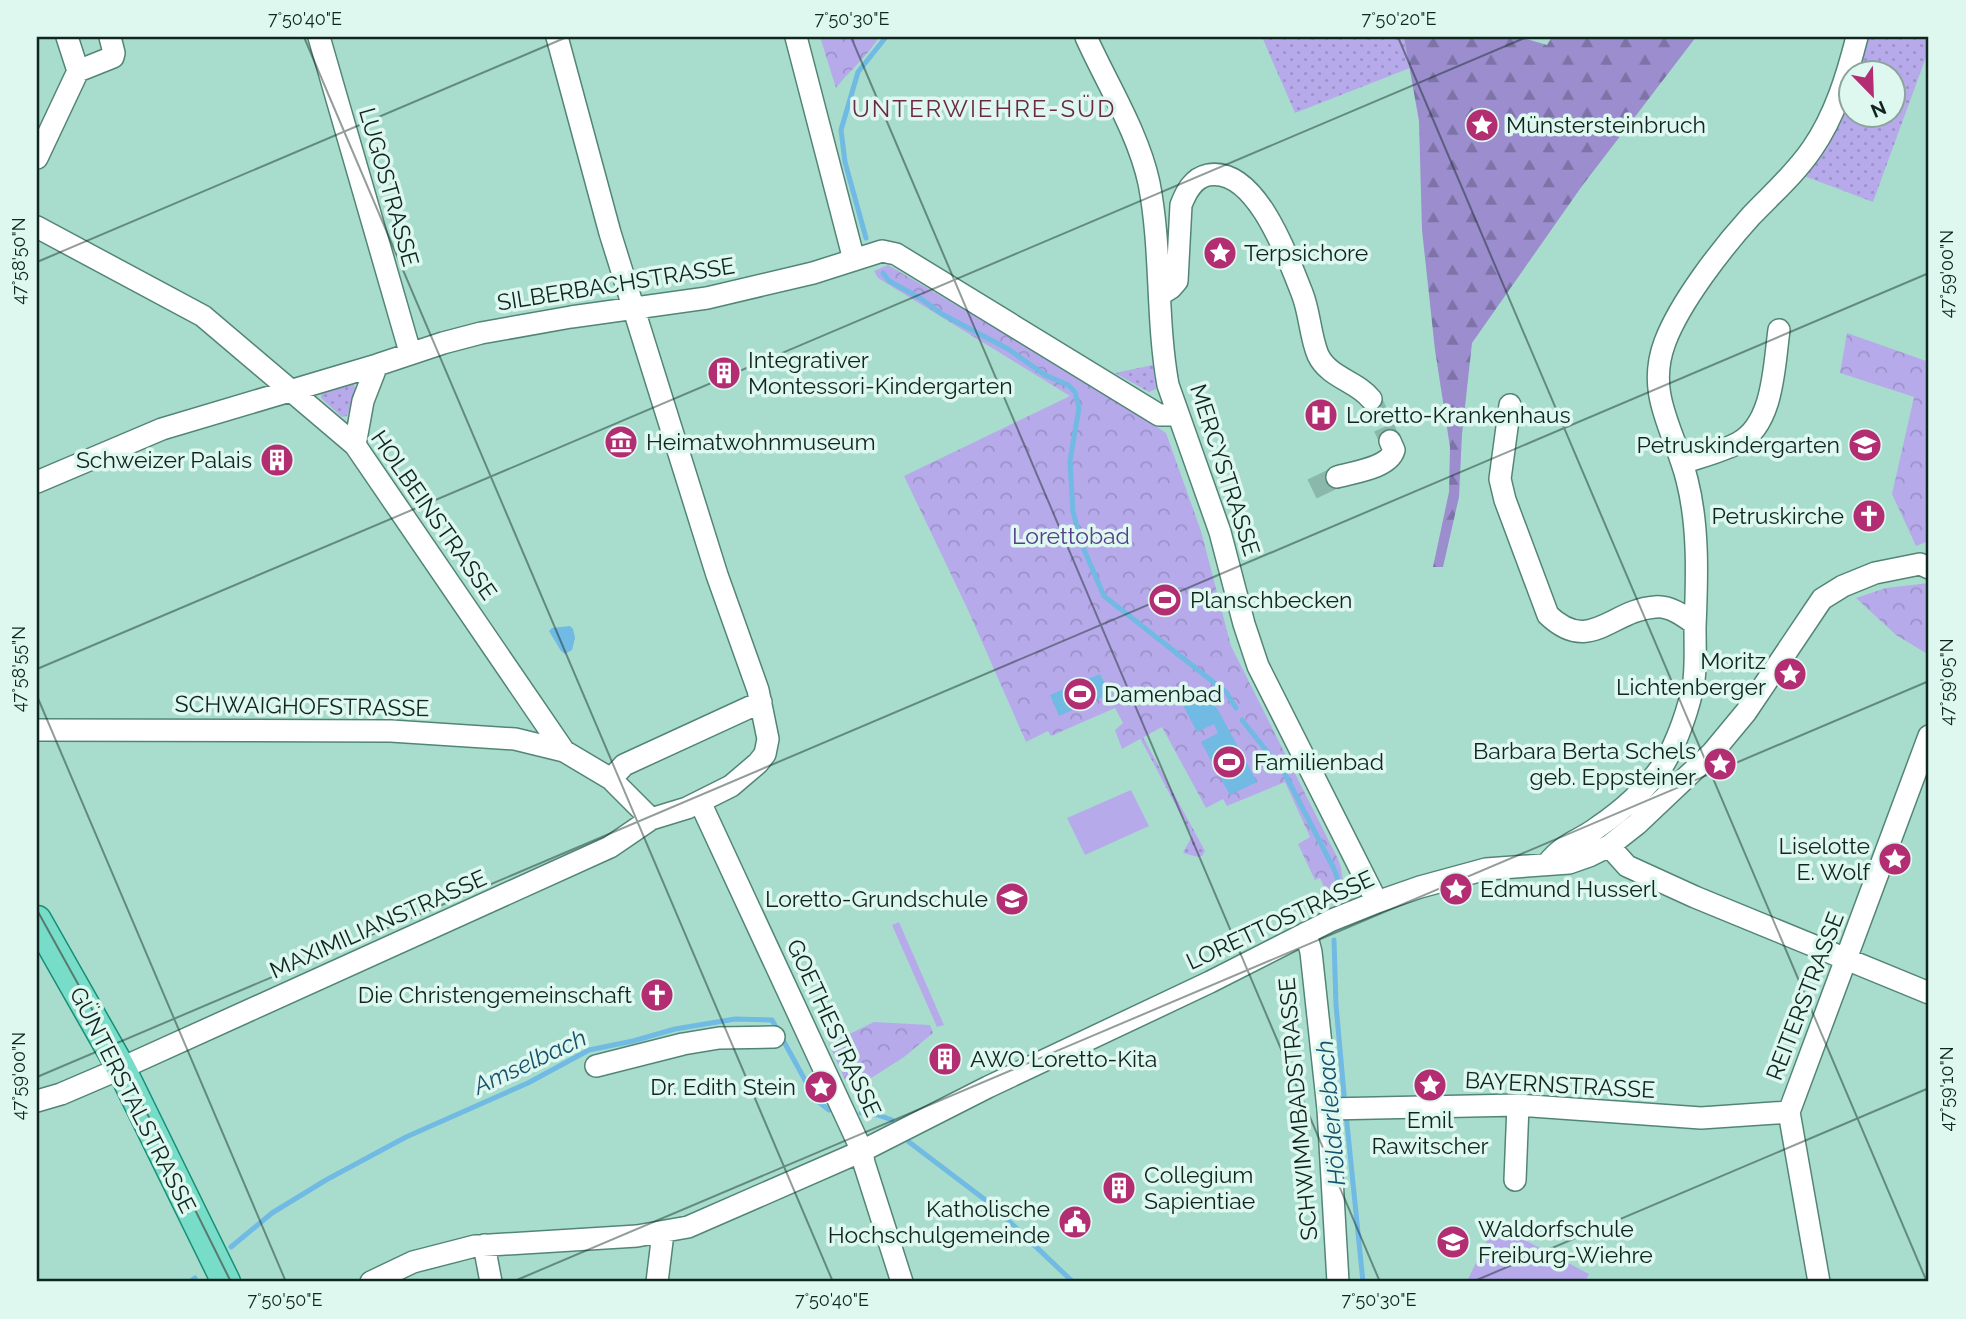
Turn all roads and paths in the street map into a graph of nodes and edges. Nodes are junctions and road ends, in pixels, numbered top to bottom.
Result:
1 (67, 37) edge
2 (110, 37) edge
3 (319, 37) edge
4 (557, 37) edge
5 (796, 37) edge
6 (1086, 37) edge
7 (1854, 38) edge
8 (78, 71) junction
9 (37, 158) edge
10 (37, 227) edge
11 (867, 256) junction
12 (1160, 295) junction
13 (635, 309) junction
14 (1779, 330) dead end
15 (410, 352) junction
16 (377, 365) junction
17 (291, 390) junction
18 (1371, 399) tunnel mouth
19 (1510, 405) dead end
20 (1178, 415) junction
21 (1390, 441) dead end
22 (355, 445) junction
23 (1682, 463) junction
24 (1337, 477) tunnel mouth
25 (37, 482) edge
26 (1926, 562) edge
27 (1695, 624) junction
28 (761, 702) junction
29 (37, 730) edge
30 (1929, 736) edge
31 (564, 751) junction
32 (611, 779) junction
33 (700, 802) junction
34 (651, 819) junction
35 (1609, 846) junction
36 (1548, 864) junction
37 (1377, 902) junction
38 (37, 920) edge
39 (1306, 933) junction
40 (1847, 958) junction
41 (1929, 993) edge
42 (774, 1037) dead end
43 (596, 1066) dead end
44 (121, 1068) junction
45 (37, 1101) edge
46 (1518, 1105) junction
47 (1341, 1108) junction
48 (1789, 1112) junction
49 (862, 1151) junction
50 (1516, 1180) dead end
51 (663, 1233) junction
52 (484, 1245) junction
53 (226, 1282) edge
54 (371, 1282) edge
55 (491, 1282) edge
56 (657, 1282) edge
57 (902, 1282) edge
58 (1338, 1282) edge
59 (1819, 1282) edge

1 - 8 street
2 - 8 street
3 - 15 street, LUGOSTRASSE
4 - 13 street
5 - 11 street
6 - 12 street, MERCYSTRASSE
7 - 23 street
8 - 9 street
10 - 17 street, HOLBEINSTRASSE
11 - 13 street, SILBERBACHSTRASSE
11 - 20 street
12 - 18 street
12 - 20 street, MERCYSTRASSE
13 - 15 street, SILBERBACHSTRASSE
13 - 28 street
14 - 23 street
15 - 16 street, SILBERBACHSTRASSE
16 - 17 street, SILBERBACHSTRASSE
16 - 22 street
17 - 22 street, HOLBEINSTRASSE
17 - 25 street, SILBERBACHSTRASSE
19 - 27 street
20 - 37 street, MERCYSTRASSE
21 - 24 street
22 - 31 street, HOLBEINSTRASSE
23 - 27 street
26 - 35 street, LORETTOSTRASSE
27 - 36 street
28 - 32 street
28 - 33 street, MAXIMILIANSTRASSE
29 - 31 street, SCHWAIGHOFSTRASSE
30 - 40 street, REITERSTRASSE
31 - 32 street, HOLBEINSTRASSE
32 - 34 street, HOLBEINSTRASSE
33 - 34 street, MAXIMILIANSTRASSE
33 - 49 street, GOETHESTRASSE
34 - 44 street, MAXIMILIANSTRASSE
35 - 36 street, LORETTOSTRASSE
35 - 40 street
36 - 37 street, LORETTOSTRASSE
37 - 39 street, LORETTOSTRASSE
38 - 44 main road, GÜNTERSTALSTRASSE
39 - 47 street, SCHWIMMBADSTRASSE
39 - 49 street, LORETTOSTRASSE
40 - 41 street
40 - 48 street, REITERSTRASSE
42 - 43 street
44 - 45 street, MAXIMILIANSTRASSE
44 - 53 main road, GÜNTERSTALSTRASSE
46 - 47 street, BAYERNSTRASSE
46 - 48 street, BAYERNSTRASSE
46 - 50 street
47 - 58 street, SCHWIMMBADSTRASSE
48 - 59 street, REITERSTRASSE
49 - 51 street, LORETTOSTRASSE
49 - 57 street, GOETHESTRASSE
51 - 52 street, LORETTOSTRASSE
51 - 56 street
52 - 54 street, LORETTOSTRASSE
52 - 55 street

